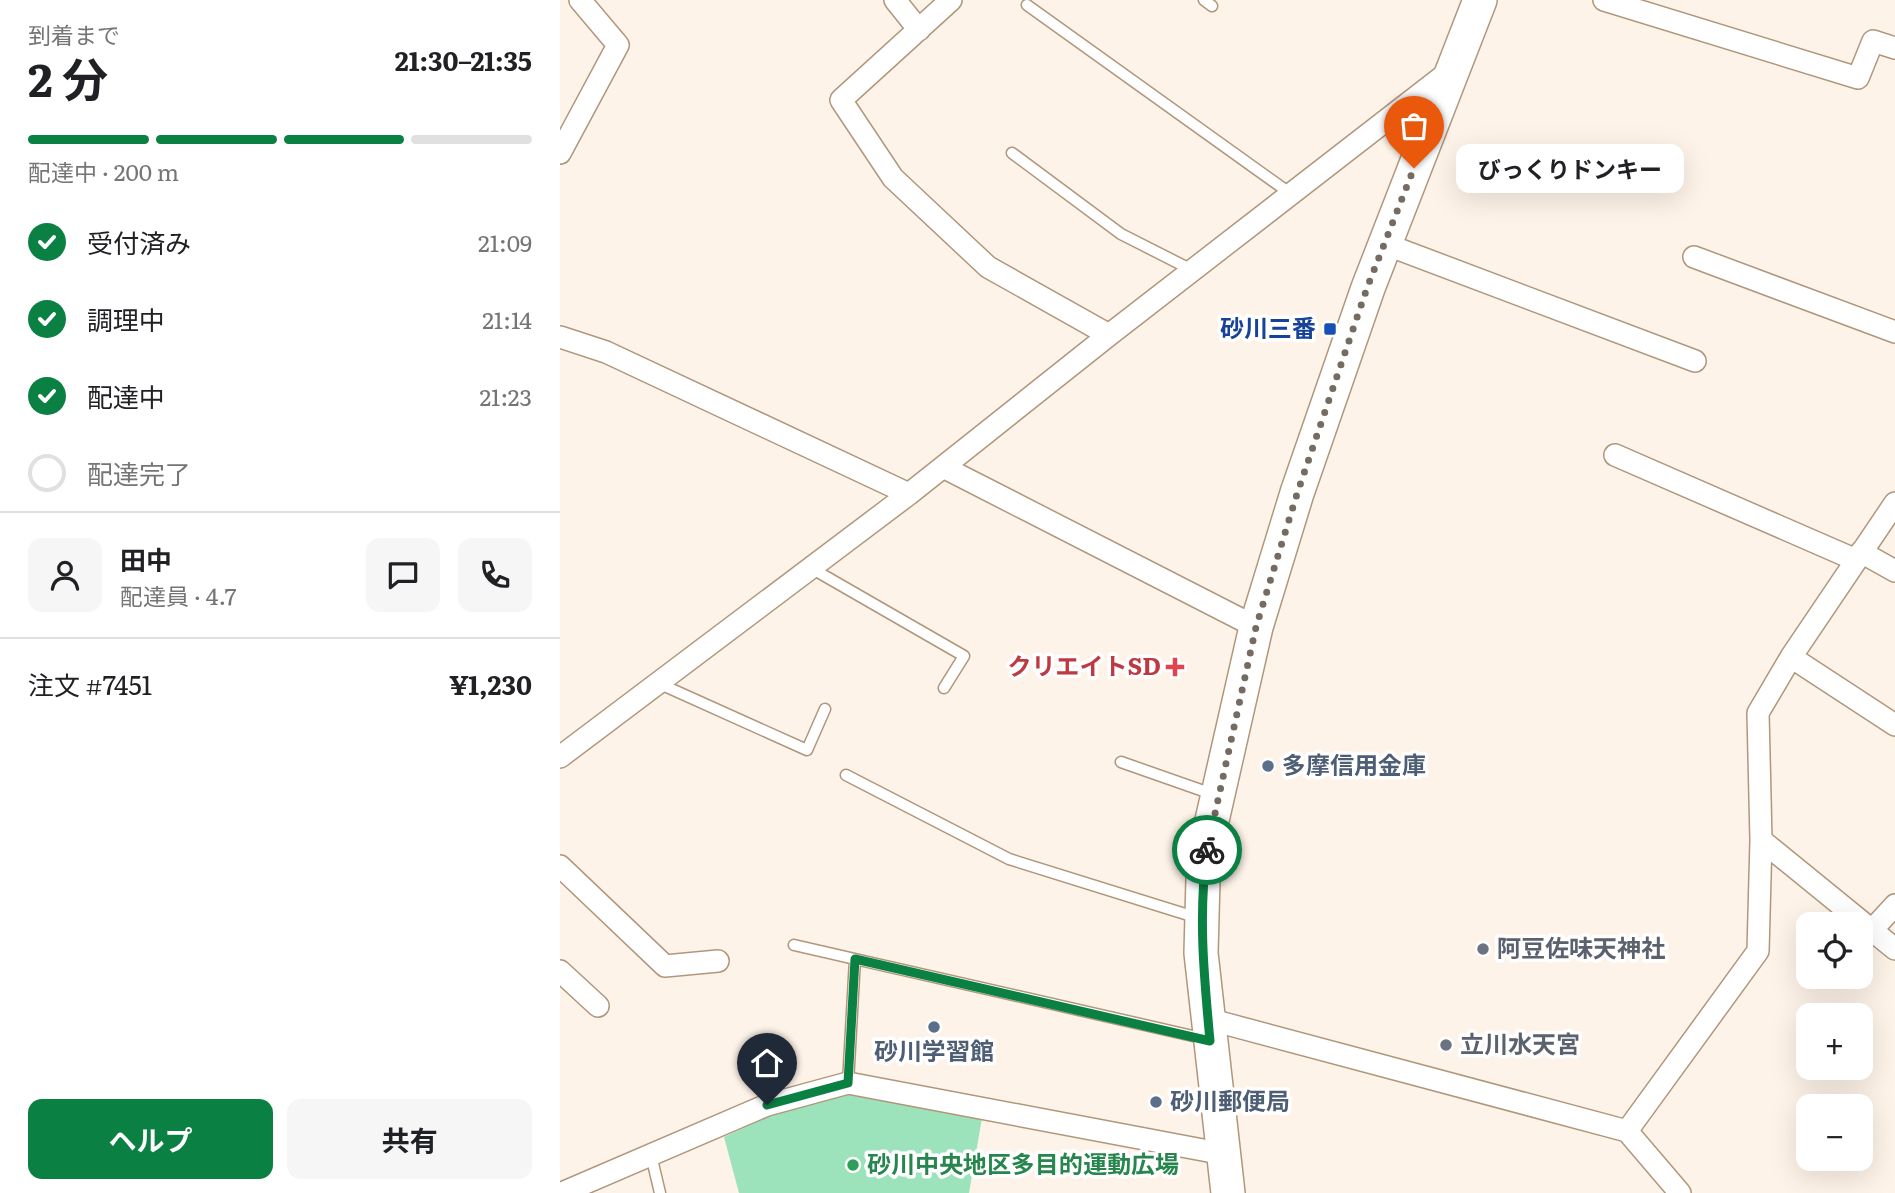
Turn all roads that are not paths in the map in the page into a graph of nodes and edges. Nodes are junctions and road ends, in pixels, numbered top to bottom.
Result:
1 (580, 0) edge
2 (895, 0) edge
3 (951, 0) edge
4 (1480, 0) edge
5 (1604, 0) edge
6 (1027, 5) dead end
7 (919, 30) junction
8 (1895, 48) edge
9 (1454, 67) junction
10 (560, 153) edge
11 (1012, 153) dead end
12 (1291, 194) junction
13 (1385, 244) junction
14 (1694, 257) dead end
15 (1192, 271) junction
16 (1895, 332) edge
17 (1109, 335) junction
18 (560, 337) edge
19 (1695, 361) dead end
20 (1615, 455) dead end
21 (943, 467) junction
22 (909, 494) junction
23 (1895, 503) edge
24 (1858, 556) junction
25 (811, 568) junction
26 (1895, 571) edge
27 (1256, 627) junction
28 (1791, 657) junction
29 (658, 683) junction
30 (944, 688) dead end
31 (825, 709) dead end
32 (1895, 725) edge
33 (560, 757) edge
34 (1121, 762) dead end
35 (846, 775) dead end
36 (1218, 796) junction
37 (1761, 840) junction
38 (560, 866) edge
39 (1895, 905) edge
40 (1850, 912) edge
41 (1201, 918) junction
42 (1873, 929) edge
43 (1873, 931) edge
44 (794, 945) dead end
45 (1895, 950) edge
46 (855, 959) junction
47 (718, 961) dead end
48 (560, 971) edge
49 (597, 1006) dead end
50 (1209, 1030) junction
51 (848, 1083) junction
52 (1627, 1131) junction
53 (1224, 1154) junction
54 (651, 1155) junction
55 (562, 1193) edge
56 (660, 1193) edge
57 (1228, 1193) edge
58 (1680, 1193) edge

1 - 10 street
2 - 7 street
3 - 7 street
4 - 9 main road
5 - 8 street
6 - 12 lane
7 - 17 street
9 - 12 street
9 - 13 main road
11 - 15 lane
12 - 15 street
13 - 19 street
13 - 27 main road
14 - 16 street
15 - 17 street
17 - 21 street
18 - 22 street
20 - 24 street
21 - 22 street
21 - 27 street
22 - 25 street
23 - 24 street
24 - 26 street
24 - 28 street
25 - 29 street
25 - 30 lane
27 - 36 main road
28 - 32 street
28 - 37 street
29 - 31 lane
29 - 33 street
34 - 36 lane
35 - 41 lane
36 - 41 main road
37 - 40 street
37 - 52 street
38 - 47 street
39 - 42 street
41 - 50 main road
43 - 45 street
44 - 46 lane
46 - 50 lane
46 - 51 lane
48 - 49 street
50 - 52 street
50 - 53 main road
51 - 53 street
51 - 54 street
52 - 58 street
53 - 57 main road
54 - 55 street
54 - 56 lane

